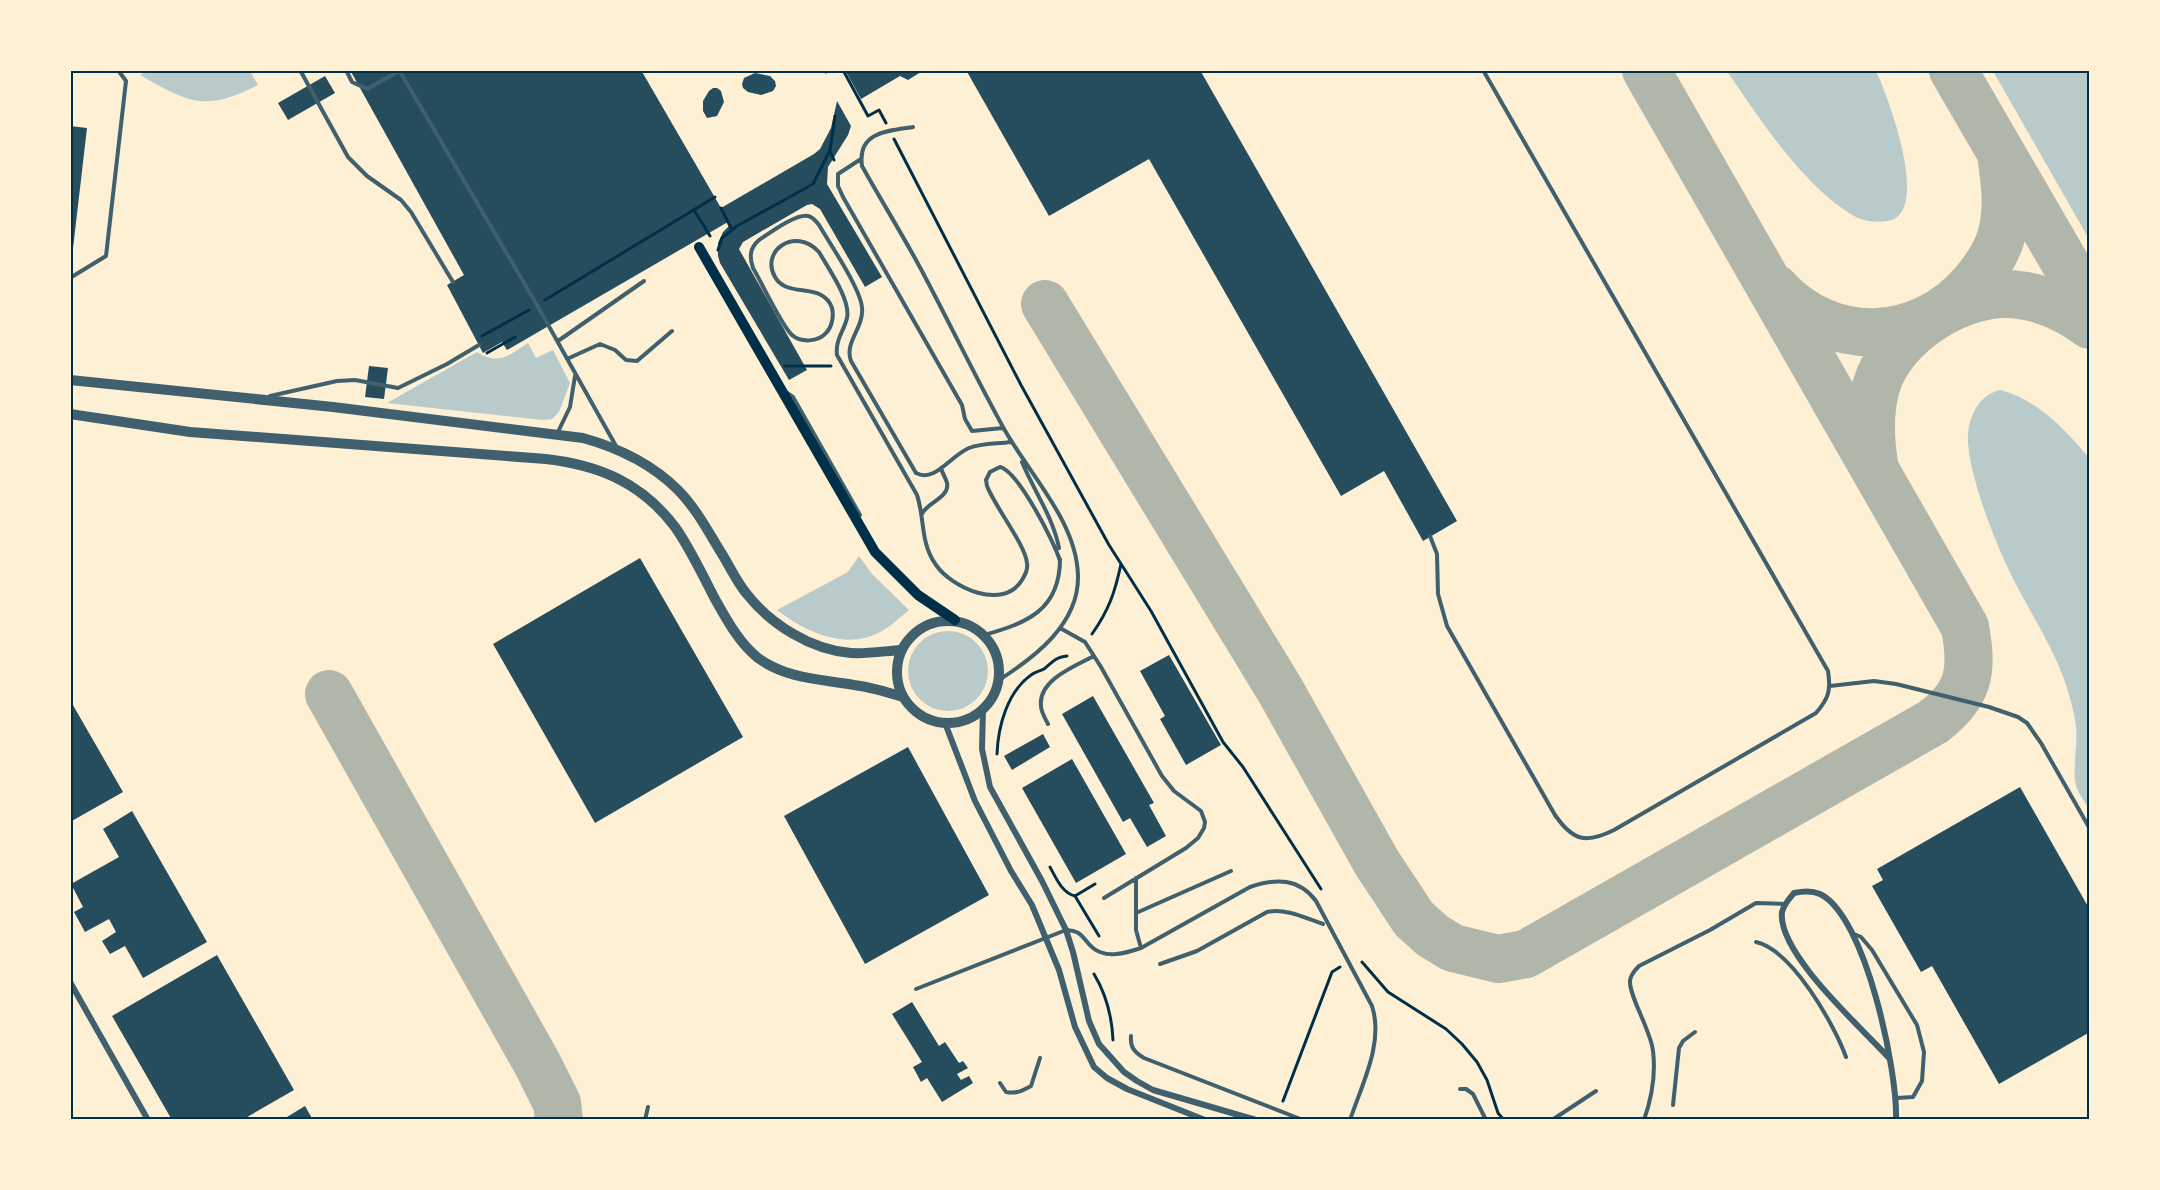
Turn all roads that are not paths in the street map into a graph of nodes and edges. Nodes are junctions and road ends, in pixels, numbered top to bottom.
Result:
1 (117, 70) edge
2 (300, 70) edge
3 (346, 70) edge
4 (399, 70) edge
5 (1483, 70) edge
6 (913, 127) dead end
7 (861, 159) junction
8 (699, 247) dead end
9 (70, 278) edge
10 (644, 281) dead end
11 (453, 282) dead end
12 (672, 331) dead end
13 (558, 341) junction
14 (479, 345) dead end
15 (567, 359) junction
16 (575, 375) junction
17 (70, 380) edge
18 (257, 399) junction
19 (70, 414) edge
20 (1003, 428) junction
21 (557, 435) junction
22 (1011, 442) junction
23 (618, 449) junction
24 (1019, 456) junction
25 (941, 468) junction
26 (922, 515) junction
27 (1430, 536) dead end
28 (1060, 561) junction
29 (955, 620) junction
30 (1060, 628) junction
31 (984, 635) junction
32 (901, 650) junction
33 (1094, 656) junction
34 (999, 680) junction
35 (1830, 686) junction
36 (903, 697) junction
37 (983, 709) junction
38 (945, 723) junction
39 (1048, 724) dead end
40 (2090, 829) edge
41 (1231, 871) dead end
42 (1136, 878) junction
43 (1104, 897) dead end
44 (1785, 904) junction
45 (1136, 913) junction
46 (1323, 924) dead end
47 (1066, 930) junction
48 (1851, 932) junction
49 (1046, 939) junction
50 (1756, 942) dead end
51 (1141, 948) junction
52 (1160, 964) dead end
53 (70, 982) edge
54 (915, 989) dead end
55 (1695, 1032) dead end
56 (1131, 1036) dead end
57 (1846, 1057) dead end
58 (1040, 1058) dead end
59 (1889, 1058) junction
60 (1000, 1083) dead end
61 (1460, 1089) dead end
62 (1596, 1091) dead end
63 (1897, 1098) junction
64 (1673, 1105) dead end
65 (648, 1107) dead end
66 (148, 1119) edge
67 (645, 1119) edge
68 (1205, 1119) edge
69 (1256, 1119) edge
70 (1304, 1119) edge
71 (1350, 1119) edge
72 (1486, 1119) edge
73 (1552, 1119) edge
74 (1644, 1119) edge
75 (1896, 1119) edge

1 - 9 lane
2 - 11 lane
3 - 4 lane
4 - 13 lane
5 - 35 lane
6 - 7 lane
7 - 20 lane
7 - 20 lane
8 - 29 main road
10 - 13 lane
12 - 15 lane
13 - 15 lane
14 - 18 lane
15 - 16 lane
16 - 21 lane
16 - 23 lane
17 - 18 street
18 - 21 street
19 - 36 street
20 - 22 lane
21 - 23 street
22 - 24 lane
22 - 25 lane
23 - 32 street
24 - 28 lane
24 - 30 lane
25 - 26 lane
25 - 26 lane
26 - 28 lane
27 - 35 lane
28 - 31 lane
29 - 31 street
29 - 32 street
30 - 33 lane
30 - 34 lane
31 - 34 street
32 - 36 street
33 - 39 lane
33 - 42 lane
34 - 37 street
35 - 40 lane
36 - 38 street
37 - 38 street
37 - 47 street
38 - 49 street
41 - 45 lane
42 - 43 lane
42 - 45 lane
44 - 48 street
44 - 59 street
44 - 74 lane
45 - 51 lane
46 - 52 lane
47 - 49 lane
47 - 51 lane
47 - 69 street
48 - 59 street
48 - 63 lane
49 - 54 lane
49 - 68 street
50 - 57 lane
51 - 71 lane
53 - 66 street
55 - 64 lane
56 - 70 lane
58 - 60 lane
59 - 63 street
61 - 72 lane
62 - 73 lane
63 - 75 street
65 - 67 lane

